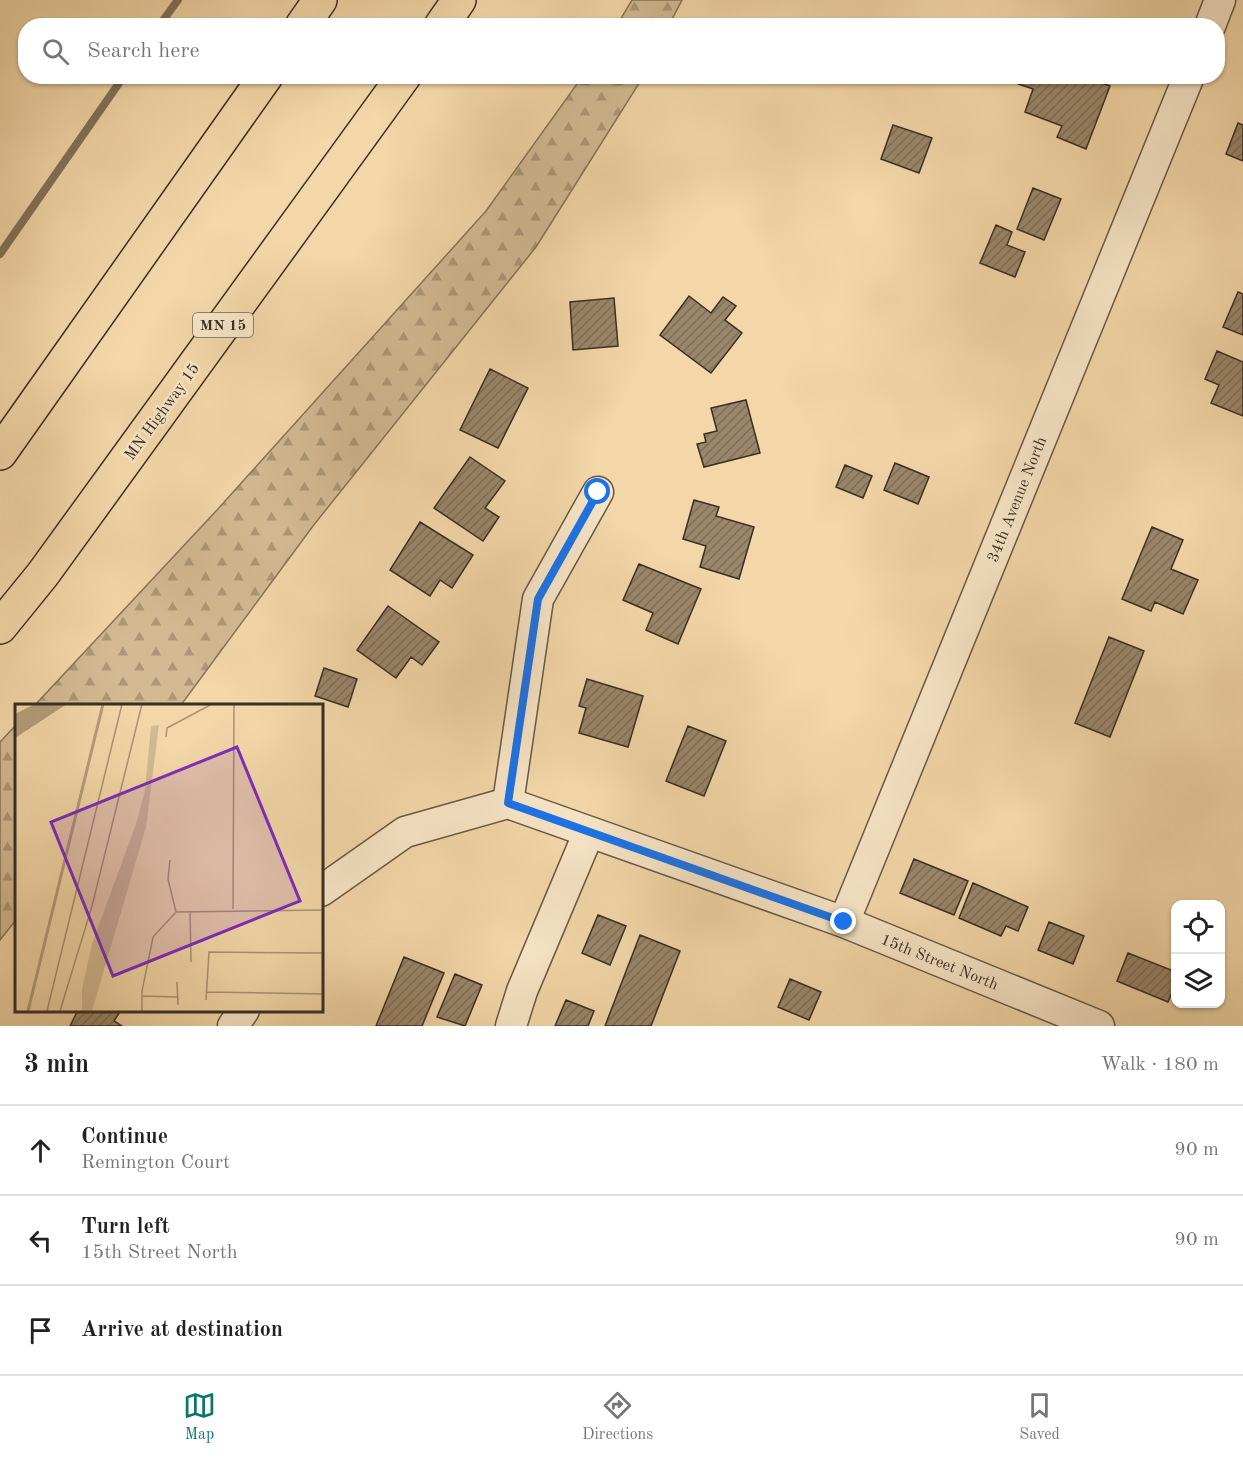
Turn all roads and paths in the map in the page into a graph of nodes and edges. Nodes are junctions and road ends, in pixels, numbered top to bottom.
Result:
1 (320, 0) edge
2 (459, 0) edge
3 (1220, 0) edge
4 (308, 18) edge
5 (447, 18) edge
6 (1213, 18) edge
7 (260, 84) edge
8 (398, 84) edge
9 (1186, 84) edge
10 (0, 453) edge
11 (598, 492) dead end
12 (0, 627) edge
13 (508, 803) junction
14 (590, 832) junction
15 (322, 890) edge
16 (844, 922) junction
17 (243, 1011) edge
18 (233, 1026) edge
19 (511, 1026) edge
20 (1100, 1026) edge

1 - 4 highway
2 - 5 highway
3 - 6 street
7 - 10 highway
8 - 12 highway, MN Highway 15 / MN 15
9 - 16 street, 34th Avenue North
11 - 13 street
13 - 14 street, 15th Street North
13 - 15 street
14 - 16 street, 15th Street North
14 - 19 street
16 - 20 street, 15th Street North
17 - 18 street

